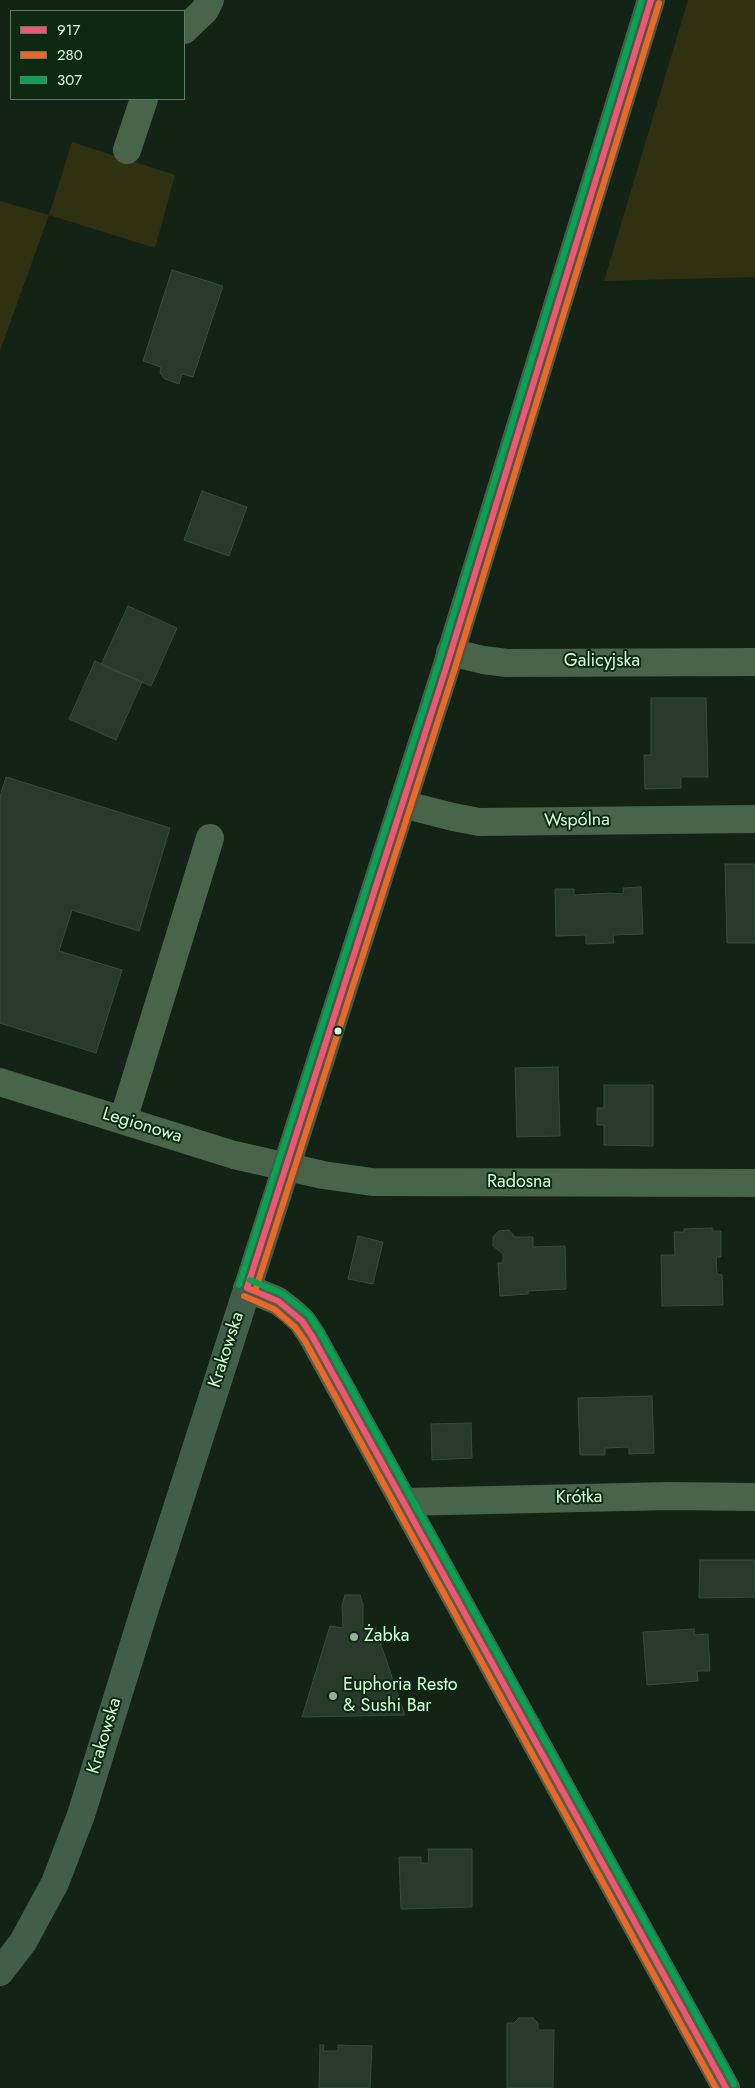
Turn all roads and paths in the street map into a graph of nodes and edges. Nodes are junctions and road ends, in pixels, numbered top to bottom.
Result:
1 (210, 0) edge
2 (651, 0) edge
3 (185, 29) edge
4 (144, 100) edge
5 (127, 150) dead end
6 (450, 652) junction
7 (755, 662) edge
8 (402, 804) junction
9 (755, 819) edge
10 (210, 838) dead end
11 (0, 1082) edge
12 (123, 1120) junction
13 (286, 1166) junction
14 (755, 1184) edge
15 (247, 1288) junction
16 (755, 1497) edge
17 (403, 1502) junction
18 (0, 1972) edge
19 (726, 2088) edge

1 - 3 street
2 - 6 main road, Krakowska
4 - 5 street
6 - 7 street, Galicyjska
6 - 8 main road, Krakowska
8 - 9 street, Wspólna
8 - 13 main road, Krakowska
10 - 12 street
11 - 12 street, Legionowa
12 - 13 street, Legionowa
13 - 14 street, Radosna
13 - 15 main road, Krakowska
15 - 17 street
15 - 18 main road, Krakowska
16 - 17 street, Krótka
17 - 19 street

